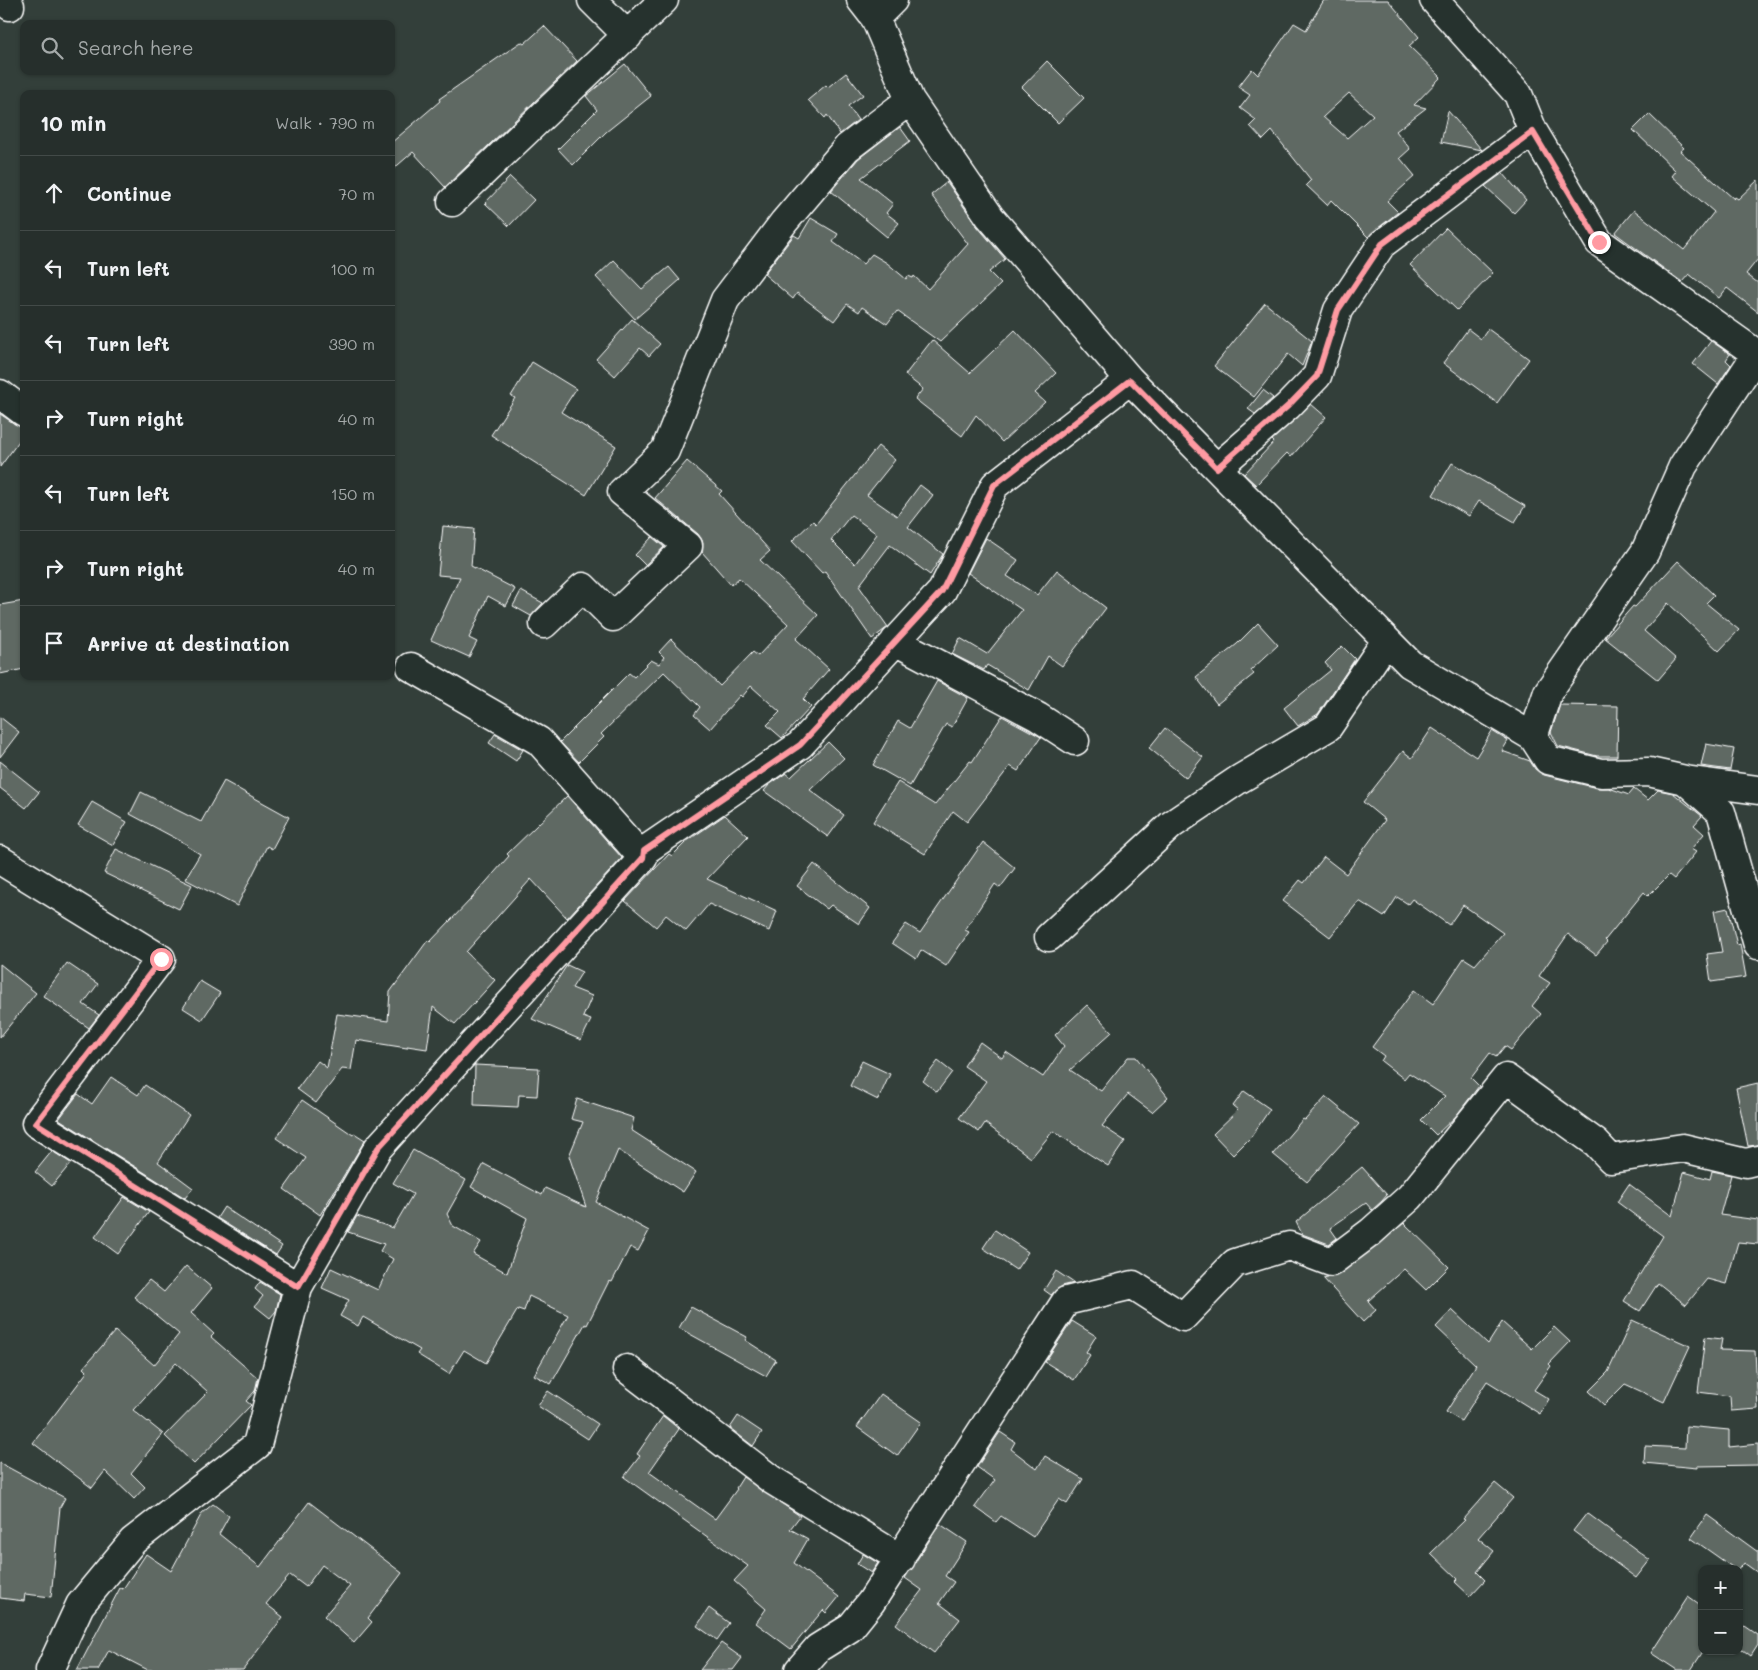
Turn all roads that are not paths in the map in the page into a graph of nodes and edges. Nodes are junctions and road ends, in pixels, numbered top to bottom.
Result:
1 (592, 0) edge
2 (664, 0) edge
3 (1434, 0) edge
4 (876, 6) edge
5 (628, 36) junction
6 (910, 100) junction
7 (1533, 132) junction
8 (452, 202) dead end
9 (1758, 353) edge
10 (1130, 380) junction
11 (0, 394) edge
12 (20, 409) edge
13 (1217, 468) junction
14 (544, 624) dead end
15 (1386, 640) junction
16 (895, 641) junction
17 (411, 667) dead end
18 (1533, 737) junction
19 (1075, 741) dead end
20 (1685, 780) junction
21 (1758, 790) edge
22 (643, 858) junction
23 (0, 860) edge
24 (1049, 937) dead end
25 (1758, 945) edge
26 (1758, 1160) edge
27 (298, 1287) junction
28 (627, 1369) dead end
29 (901, 1559) junction
30 (50, 1670) edge
31 (799, 1670) edge

1 - 5 street
2 - 5 street
3 - 7 street
4 - 6 street
5 - 8 street
6 - 10 street
6 - 14 street
7 - 9 street
7 - 13 street
9 - 18 street
10 - 13 street
10 - 16 street
11 - 12 street
13 - 15 street
15 - 18 street
15 - 24 street
16 - 19 street
16 - 22 street
17 - 22 street
18 - 20 street
20 - 21 street
20 - 25 street
22 - 27 street
23 - 27 street
26 - 29 street
27 - 30 street
28 - 29 street
29 - 31 street

